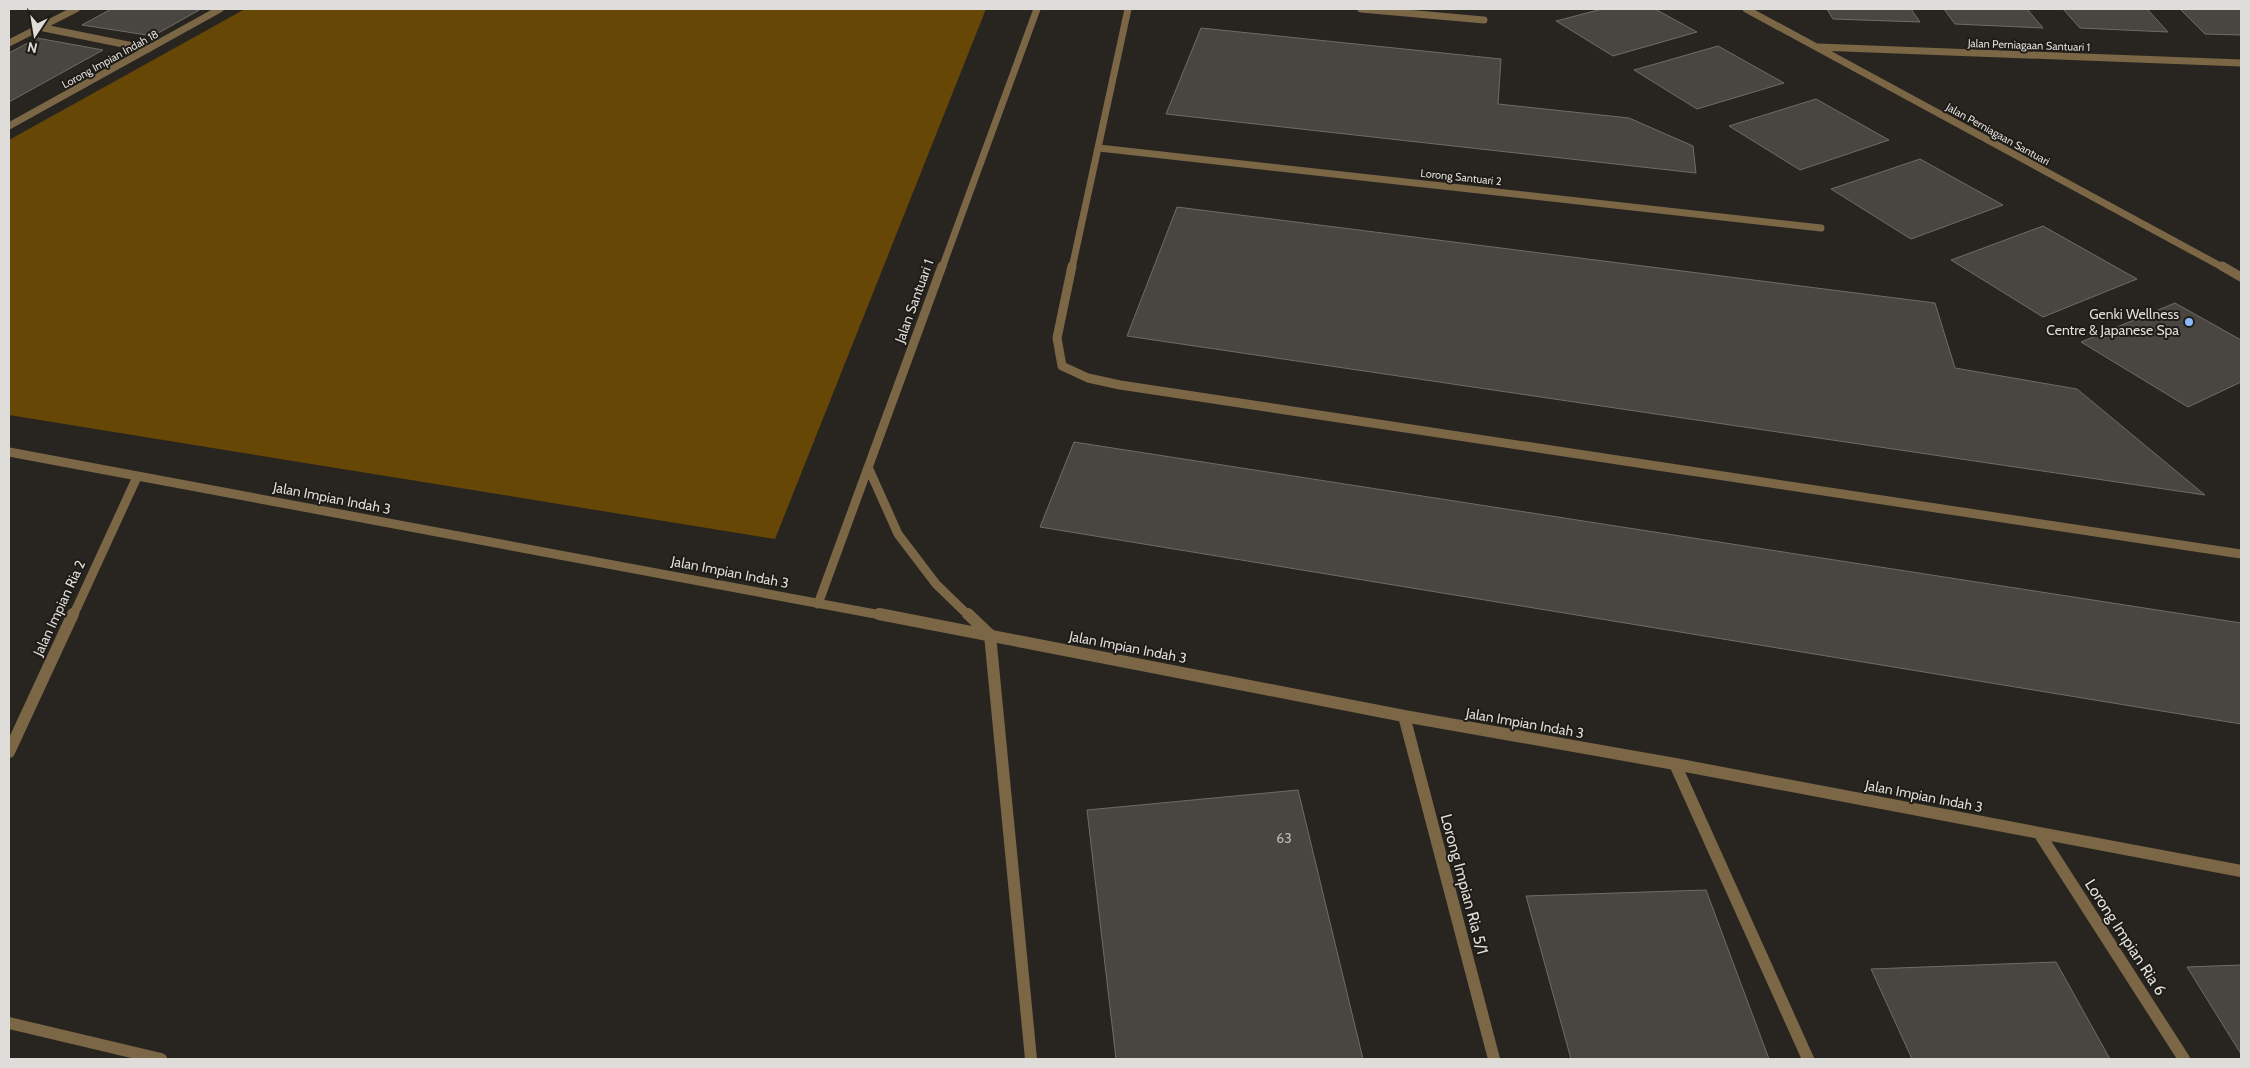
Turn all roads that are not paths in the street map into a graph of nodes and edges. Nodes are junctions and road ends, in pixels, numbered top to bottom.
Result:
1 (76, 9) edge
2 (220, 9) edge
3 (1036, 9) edge
4 (1128, 9) edge
5 (1361, 9) edge
6 (1746, 9) edge
7 (1484, 20) dead end
8 (39, 28) junction
9 (9, 43) edge
10 (1816, 47) junction
11 (148, 49) junction
12 (2241, 63) edge
13 (9, 126) edge
14 (1099, 148) junction
15 (1821, 228) dead end
16 (2241, 277) edge
17 (9, 452) edge
18 (868, 467) junction
19 (137, 476) junction
20 (2241, 554) edge
21 (818, 604) junction
22 (990, 636) junction
23 (1404, 716) junction
24 (9, 752) edge
25 (1675, 764) junction
26 (2039, 833) junction
27 (2241, 871) edge
28 (9, 1023) edge
29 (161, 1059) edge
30 (1031, 1059) edge
31 (1494, 1059) edge
32 (1808, 1059) edge
33 (2184, 1059) edge

1 - 8 street
2 - 11 street, Lorong Impian Indah 18
3 - 18 street, Jalan Santuari 1
4 - 14 street
5 - 7 street
6 - 10 street, Jalan Perniagaan Santuari
8 - 9 street
8 - 11 street
10 - 12 street, Jalan Perniagaan Santuari 1
10 - 16 street, Jalan Perniagaan Santuari
11 - 13 street, Lorong Impian Indah 18
14 - 15 street, Lorong Santuari 2
14 - 20 street
17 - 19 street, Jalan Impian Indah 3
18 - 21 street, Jalan Santuari 1
18 - 22 street
19 - 21 street, Jalan Impian Indah 3
19 - 24 street, Jalan Impian Ria 2
21 - 22 street, Jalan Impian Indah 3
22 - 23 street, Jalan Impian Indah 3
22 - 30 street
23 - 25 street, Jalan Impian Indah 3
23 - 31 street, Lorong Impian Ria 5/1
25 - 26 street, Jalan Impian Indah 3
25 - 32 street
26 - 27 street, Jalan Impian Indah 3
26 - 33 street, Lorong Impian Ria 6
28 - 29 street

